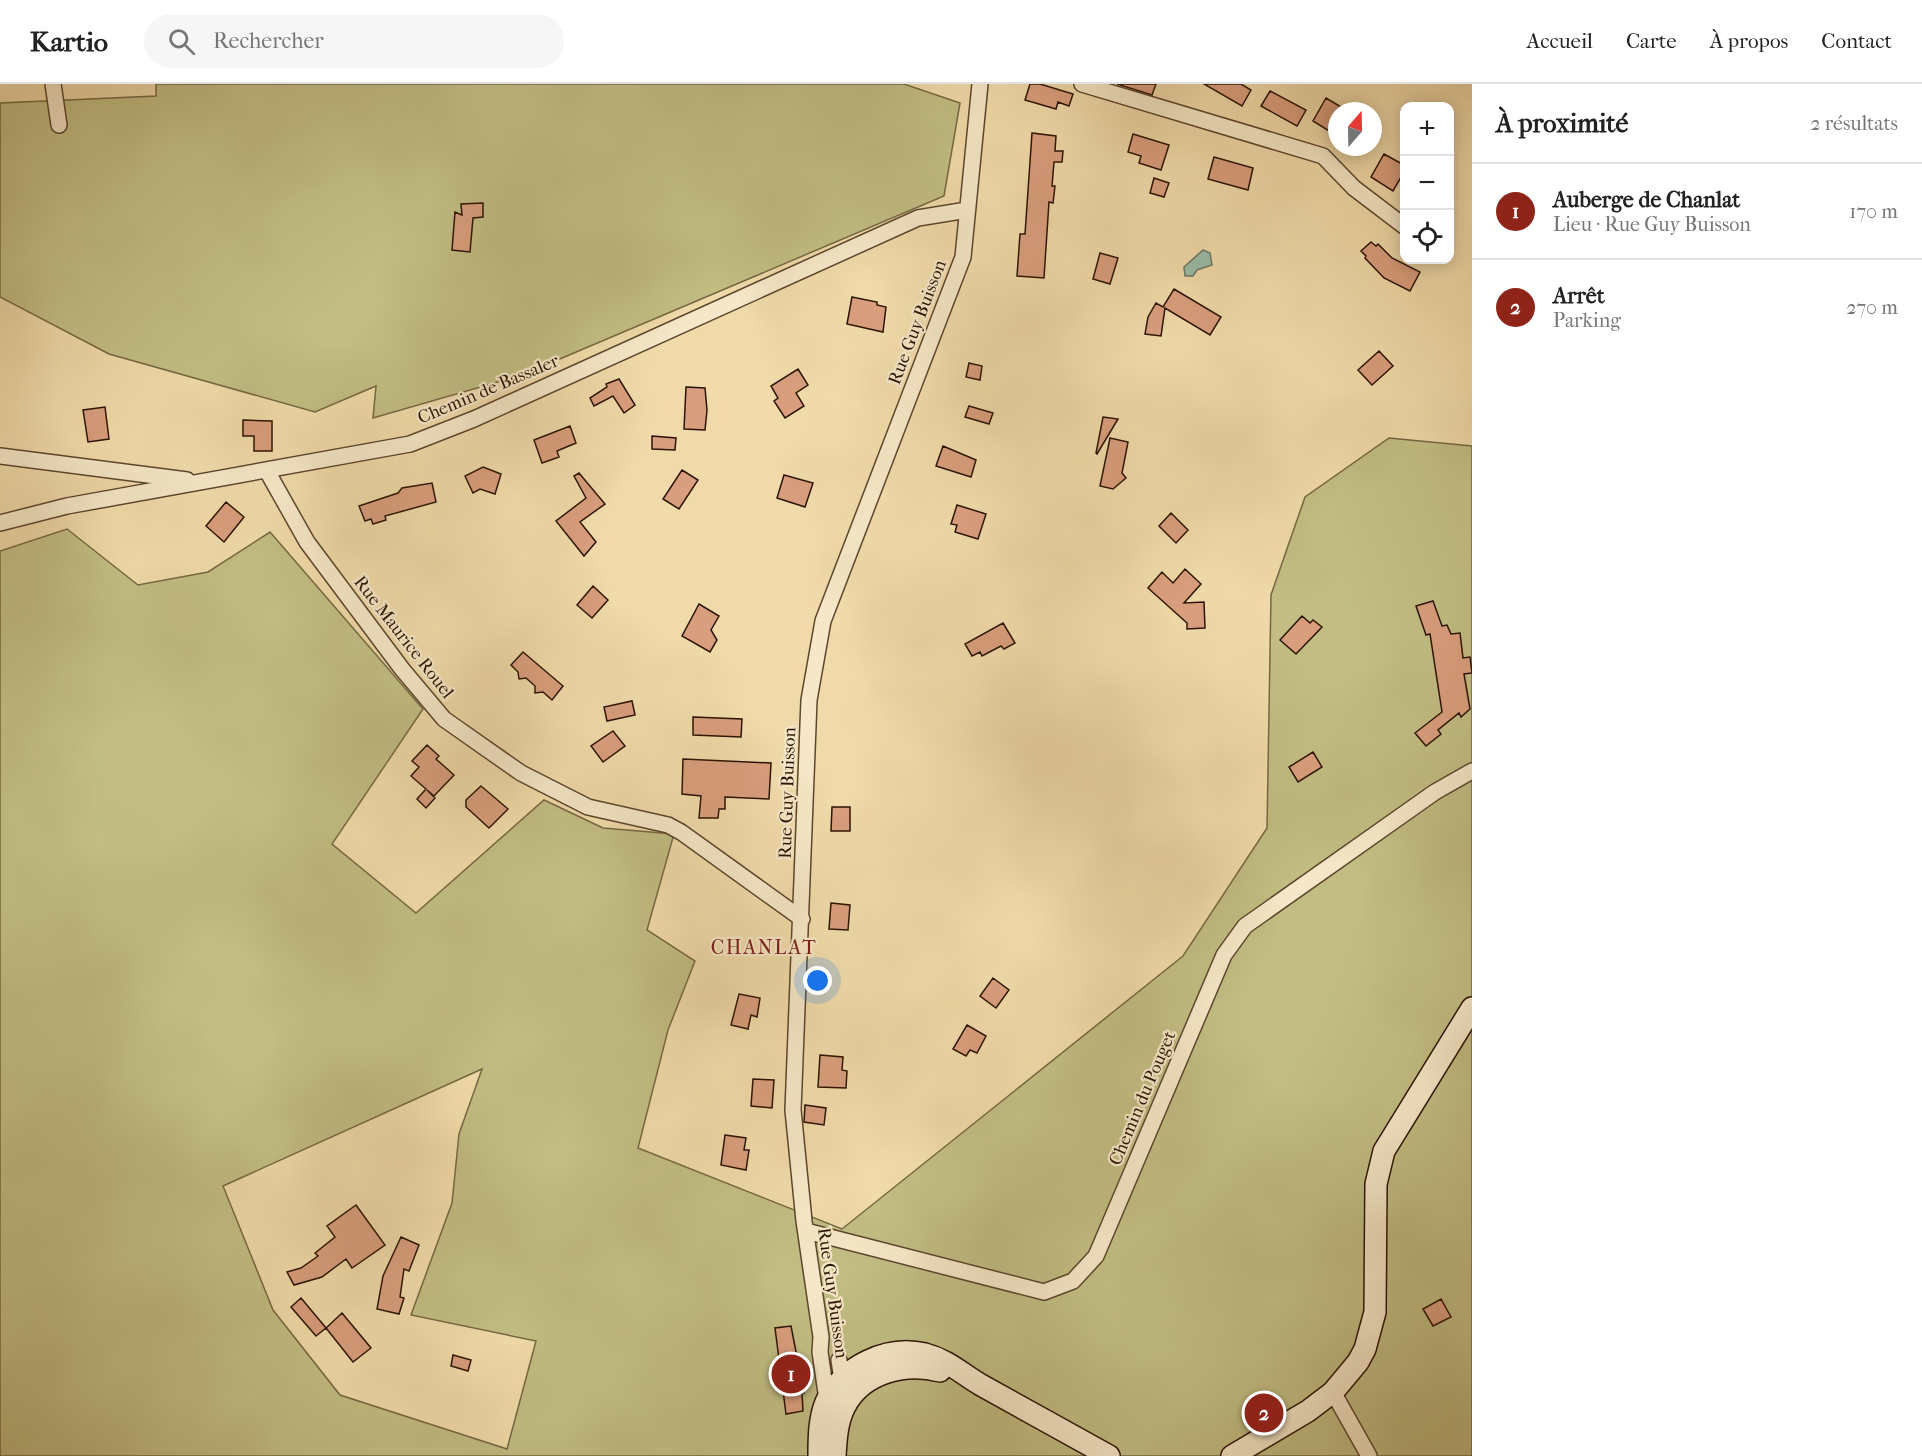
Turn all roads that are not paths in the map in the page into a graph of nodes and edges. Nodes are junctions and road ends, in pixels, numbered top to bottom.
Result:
1 (54, 84) edge
2 (980, 84) edge
3 (1082, 84) edge
4 (59, 125) dead end
5 (967, 210) junction
6 (1400, 223) edge
7 (0, 456) edge
8 (267, 471) junction
9 (205, 483) junction
10 (0, 523) edge
11 (1472, 771) edge
12 (802, 919) junction
13 (1472, 1008) edge
14 (806, 1231) junction
15 (840, 1381) junction
16 (975, 1381) junction
17 (1333, 1392) junction
18 (819, 1456) edge
19 (828, 1456) edge
20 (835, 1456) edge
21 (1109, 1456) edge
22 (1232, 1456) edge
23 (1369, 1456) edge

1 - 4 street
2 - 5 street, Rue Guy Buisson
3 - 6 street
5 - 8 street, Chemin de Bassaler
5 - 12 street, Rue Guy Buisson
7 - 9 street
8 - 9 street, Chemin de Bassaler
8 - 12 street, Rue Maurice Rouel
9 - 10 street, Chemin de Bassaler
11 - 14 street, Chemin du Pouget
12 - 14 street, Rue Guy Buisson
13 - 17 main road
14 - 15 street, Rue Guy Buisson
15 - 16 main road
15 - 16 main road
15 - 18 main road
15 - 19 street
15 - 20 main road
16 - 21 main road
17 - 22 main road
17 - 23 street

